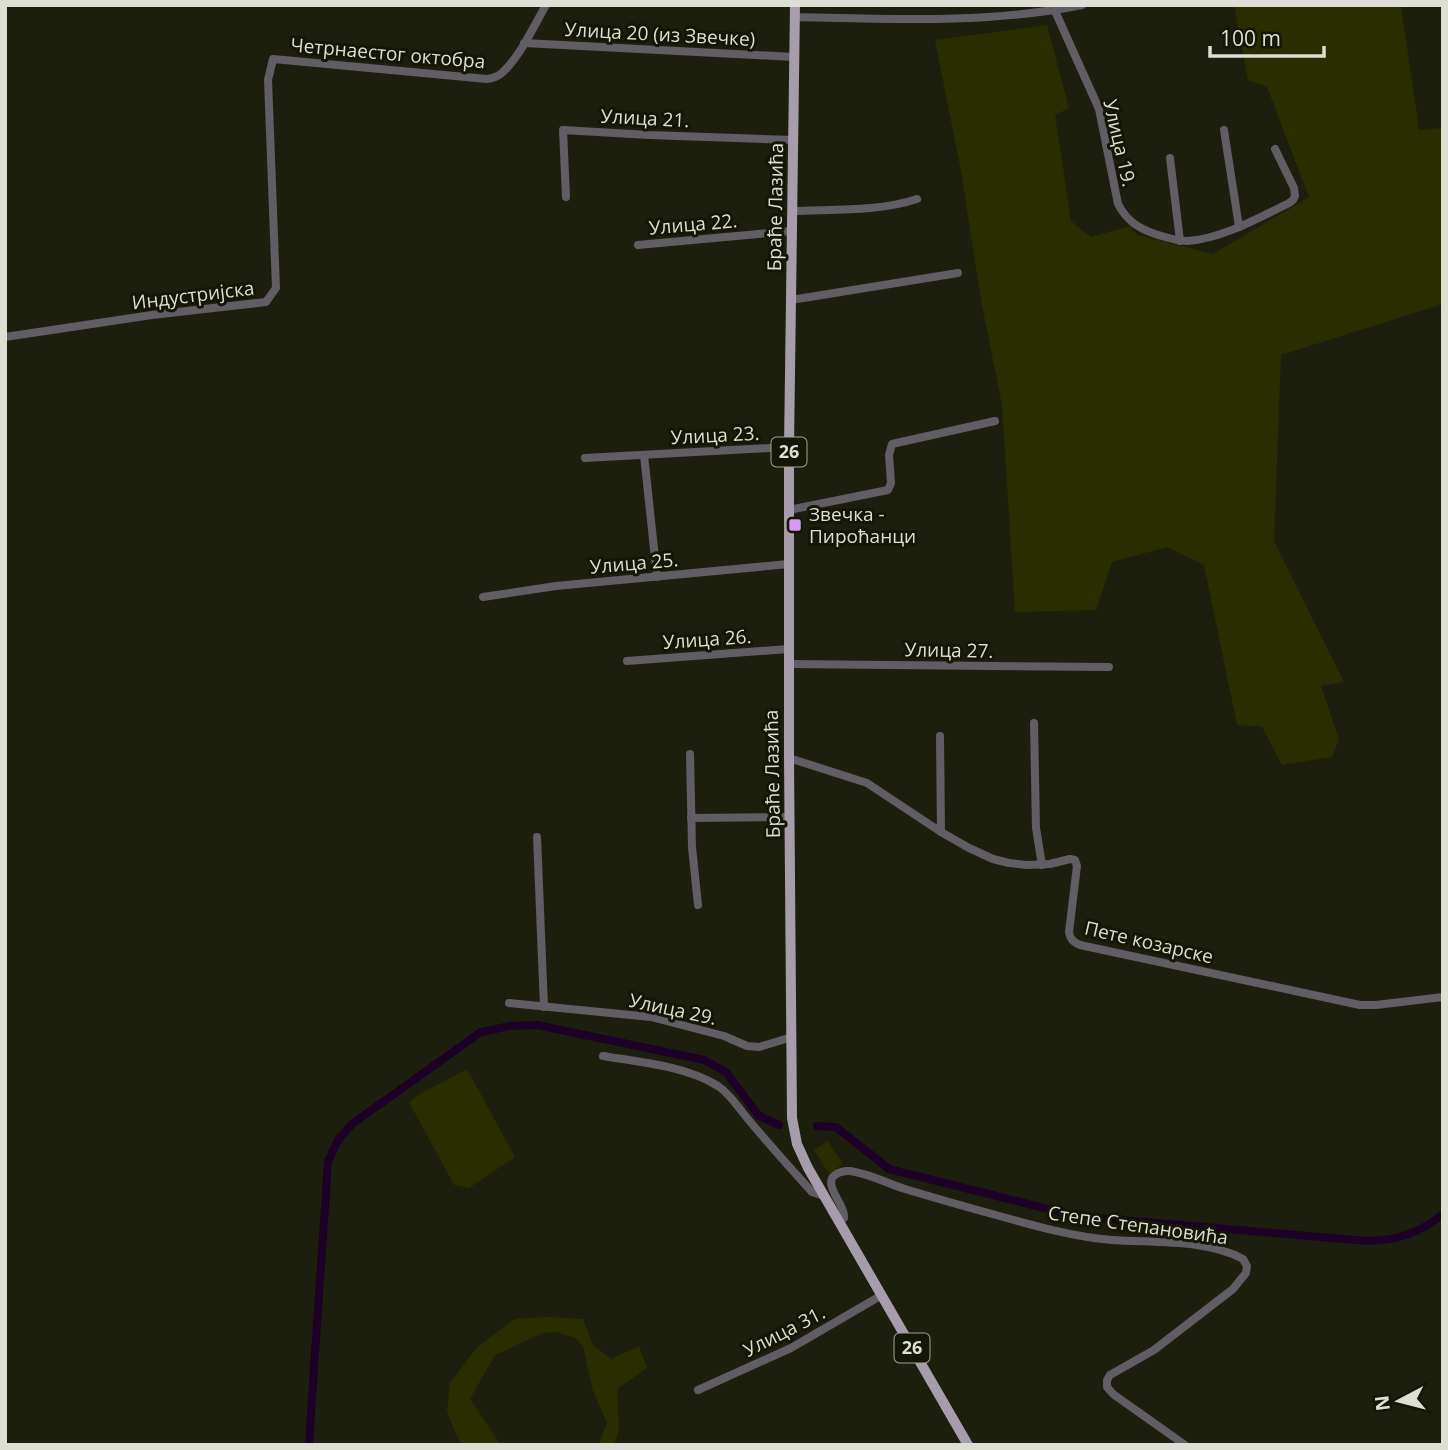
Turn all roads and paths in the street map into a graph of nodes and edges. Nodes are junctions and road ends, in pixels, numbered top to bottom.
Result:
1 (546, 5) edge
2 (795, 5) edge
3 (1082, 5) edge
4 (1055, 10) junction
5 (795, 17) junction
6 (524, 43) junction
7 (794, 57) junction
8 (273, 59) joint
9 (1224, 130) dead end
10 (793, 140) junction
11 (1275, 149) dead end
12 (1170, 158) dead end
13 (566, 197) dead end
14 (917, 199) dead end
15 (792, 211) junction
16 (1239, 227) junction
17 (792, 231) junction
18 (1180, 240) junction
19 (638, 245) dead end
20 (958, 273) dead end
21 (791, 300) junction
22 (5, 337) edge
23 (995, 421) dead end
24 (789, 447) junction
25 (644, 455) junction
26 (585, 458) dead end
27 (789, 510) junction
28 (789, 564) junction
29 (657, 577) junction
30 (482, 597) dead end
31 (789, 649) junction
32 (627, 661) dead end
33 (789, 664) junction
34 (1109, 667) dead end
35 (1034, 723) dead end
36 (940, 736) dead end
37 (690, 754) dead end
38 (789, 758) junction
39 (790, 817) junction
40 (691, 818) junction
41 (942, 832) junction
42 (537, 837) dead end
43 (1042, 865) junction
44 (698, 905) dead end
45 (1443, 998) edge
46 (509, 1003) dead end
47 (544, 1007) junction
48 (792, 1037) junction
49 (603, 1056) dead end
50 (824, 1196) junction
51 (840, 1222) junction
52 (882, 1295) junction
53 (698, 1390) dead end
54 (968, 1445) edge
55 (1185, 1445) edge

1 - 6 street, Четрнаестог октобра
2 - 5 main road, 26
3 - 4 street
4 - 5 street
4 - 18 street, Улица 19.
5 - 7 main road, 26
6 - 7 street, Улица 20 (из Звечке)
6 - 8 street, Четрнаестог октобра
7 - 10 main road, Браће Лазића / 26
8 - 22 street, Индустријска
9 - 16 street
10 - 13 street, Улица 21.
10 - 15 main road, Браће Лазића / 26
11 - 16 street, Улица 19.
12 - 18 street
14 - 15 street
15 - 17 main road, Браће Лазића / 26
16 - 18 street, Улица 19.
17 - 19 street, Улица 22.
17 - 21 main road, Браће Лазића / 26
20 - 21 street
21 - 24 main road, Браће Лазића / 26
23 - 27 street
24 - 25 street, Улица 23.
24 - 27 main road, Браће Лазића / 26
25 - 26 street, Улица 23.
25 - 29 street, Улица 23.
27 - 28 main road, Браће Лазића / 26
28 - 29 street, Улица 25.
28 - 31 main road, Браће Лазића / 26
29 - 30 street, Улица 25.
31 - 32 street, Улица 26.
31 - 33 main road, Браће Лазића / 26
33 - 34 street, Улица 27.
33 - 38 main road, Браће Лазића / 26
35 - 43 street
36 - 41 street
37 - 40 street
38 - 39 main road, Браће Лазића / 26
38 - 41 street, Пете козарске
39 - 40 street
39 - 48 main road, Браће Лазића / 26
40 - 44 street
41 - 43 street, Пете козарске
42 - 47 street
43 - 45 street, Пете козарске
46 - 47 street, Улица 29.
47 - 48 street, Улица 29.
48 - 50 main road, Браће Лазића / 26
49 - 50 street
50 - 51 main road, Браће Лазића / 26
51 - 52 main road, Браће Лазића / 26
51 - 55 street, Степе Степановића
52 - 53 street, Улица 31.
52 - 54 main road, Браће Лазића / 26

